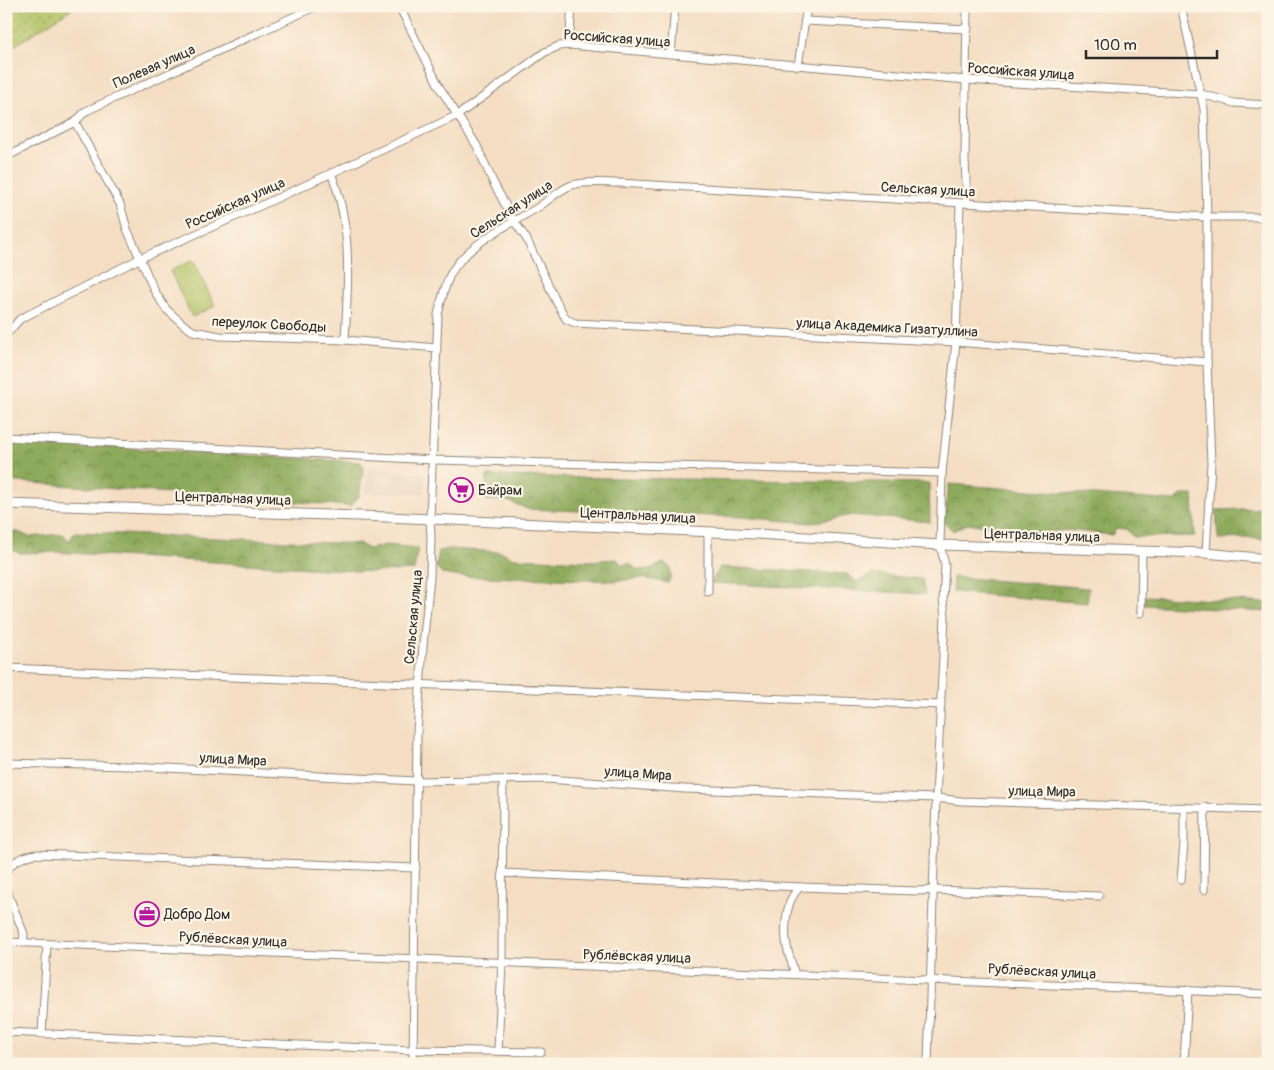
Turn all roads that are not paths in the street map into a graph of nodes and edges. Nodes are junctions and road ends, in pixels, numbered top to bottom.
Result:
1 (317, 6) edge
2 (399, 6) edge
3 (572, 6) edge
4 (675, 6) edge
5 (807, 6) edge
6 (967, 6) edge
7 (1181, 6) edge
8 (805, 21) junction
9 (968, 29) junction
10 (569, 45) junction
11 (672, 54) junction
12 (798, 66) junction
13 (966, 80) junction
14 (1200, 94) junction
15 (1268, 105) edge
16 (458, 115) junction
17 (75, 122) junction
18 (6, 157) edge
19 (331, 173) junction
20 (963, 203) junction
21 (1207, 217) junction
22 (1268, 217) edge
23 (514, 221) junction
24 (141, 258) junction
25 (6, 335) edge
26 (346, 340) junction
27 (956, 342) junction
28 (437, 348) junction
29 (1207, 362) junction
30 (6, 437) edge
31 (433, 460) junction
32 (942, 474) junction
33 (6, 504) edge
34 (430, 519) junction
35 (708, 532) junction
36 (940, 545) junction
37 (1142, 551) junction
38 (1206, 553) junction
39 (1268, 558) edge
40 (708, 592) dead end
41 (1141, 613) dead end
42 (6, 668) edge
43 (420, 685) junction
44 (941, 705) junction
45 (6, 763) edge
46 (503, 780) junction
47 (416, 781) junction
48 (936, 798) junction
49 (1184, 807) junction
50 (1204, 807) junction
51 (1268, 810) edge
52 (416, 868) junction
53 (6, 872) edge
54 (502, 873) junction
55 (1181, 880) dead end
56 (801, 887) junction
57 (6, 889) edge
58 (934, 890) junction
59 (1204, 890) dead end
60 (1099, 896) dead end
61 (6, 942) edge
62 (23, 943) junction
63 (47, 944) junction
64 (415, 960) junction
65 (502, 963) junction
66 (794, 974) junction
67 (931, 979) junction
68 (1188, 990) junction
69 (1268, 994) edge
70 (6, 1032) edge
71 (42, 1034) junction
72 (413, 1050) junction
73 (498, 1051) junction
74 (541, 1052) dead end
75 (413, 1064) edge
76 (928, 1064) edge
77 (1184, 1064) edge

1 - 17 street, Полевая улица
2 - 16 street
3 - 10 street
4 - 11 street
5 - 8 street
6 - 9 street
7 - 14 street
8 - 9 street
8 - 12 street
9 - 13 street
10 - 11 street, Российская улица
10 - 16 street, Российская улица
11 - 12 street, Российская улица
12 - 13 street, Российская улица
13 - 14 street, Российская улица
13 - 20 street
14 - 15 street, Российская улица
14 - 21 street
16 - 19 street, Российская улица
16 - 23 street
17 - 18 street, Полевая улица
17 - 24 street, переулок Свободы
19 - 24 street, Российская улица
19 - 26 street
20 - 21 street, Сельская улица
20 - 23 street, Сельская улица
20 - 27 street
21 - 22 street, Сельская улица
21 - 29 street
23 - 27 street, улица Академика Гизатуллина
23 - 28 street, Сельская улица
24 - 25 street, Российская улица
24 - 26 street, переулок Свободы
26 - 28 street, переулок Свободы
27 - 29 street, улица Академика Гизатуллина
27 - 32 street
28 - 31 street, Сельская улица
29 - 38 street
30 - 31 street
31 - 32 street
31 - 34 street, Сельская улица
32 - 36 street
33 - 34 street, Центральная улица
34 - 35 street, Центральная улица
34 - 43 street, Сельская улица
35 - 36 street, Центральная улица
35 - 40 street
36 - 37 street, Центральная улица
36 - 44 street
37 - 38 street, Центральная улица
37 - 41 street
38 - 39 street, Центральная улица
42 - 43 street
43 - 44 street
43 - 47 street, Сельская улица
44 - 48 street
45 - 47 street, улица Мира
46 - 47 street, улица Мира
46 - 48 street, улица Мира
46 - 54 street
47 - 52 street, Сельская улица
48 - 49 street, улица Мира
48 - 58 street
49 - 50 street, улица Мира
49 - 55 street
50 - 51 street, улица Мира
50 - 59 street
52 - 53 street
52 - 64 street, Сельская улица
54 - 56 street
54 - 65 street
56 - 58 street
56 - 66 street
57 - 62 street
58 - 60 street
58 - 67 street
61 - 62 street, Рублёвская улица
62 - 63 street, Рублёвская улица
63 - 64 street, Рублёвская улица
63 - 71 street
64 - 65 street, Рублёвская улица
64 - 72 street, Сельская улица
65 - 66 street, Рублёвская улица
65 - 73 street
66 - 67 street, Рублёвская улица
67 - 68 street, Рублёвская улица
67 - 76 street
68 - 69 street, Рублёвская улица
68 - 77 street
70 - 71 street
71 - 72 street
72 - 73 street
72 - 75 street, Сельская улица
73 - 74 street

